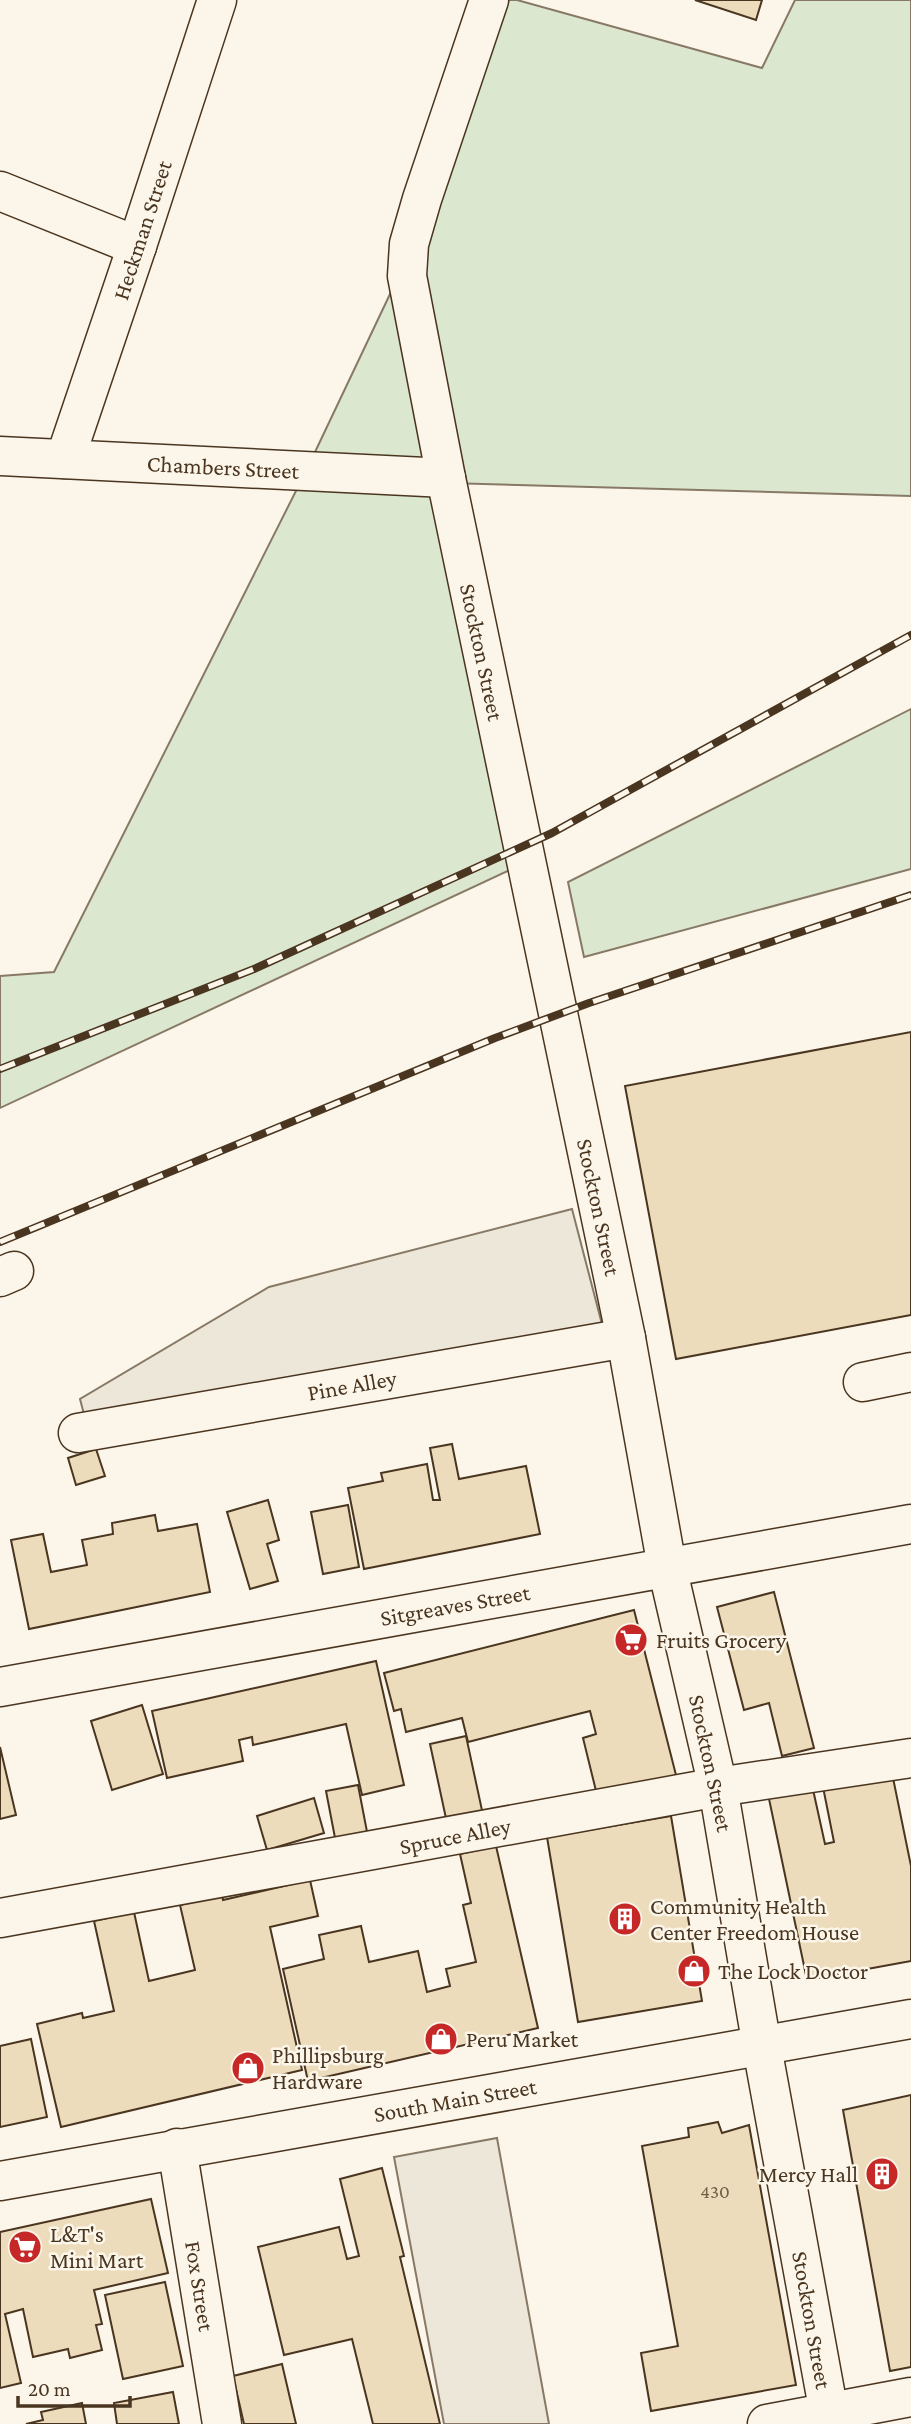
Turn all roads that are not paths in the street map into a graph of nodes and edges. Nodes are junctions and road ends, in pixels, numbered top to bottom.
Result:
1 (217, 0) edge
2 (489, 0) edge
3 (0, 191) edge
4 (137, 246) junction
5 (0, 456) edge
6 (65, 459) junction
7 (446, 478) junction
8 (626, 1338) junction
9 (911, 1372) edge
10 (863, 1382) dead end
11 (78, 1433) dead end
12 (911, 1524) edge
13 (667, 1567) junction
14 (0, 1687) edge
15 (911, 1758) edge
16 (718, 1787) junction
17 (0, 1918) edge
18 (911, 2020) edge
19 (762, 2047) junction
20 (177, 2148) junction
21 (0, 2181) edge
22 (911, 2397) edge
23 (830, 2418) edge
24 (222, 2424) edge
25 (767, 2424) edge

1 - 4 street, Heckman Street
2 - 7 street, Stockton Street
3 - 4 street
4 - 6 street, Heckman Street
5 - 6 street, Chambers Street
6 - 7 street, Chambers Street
7 - 8 street, Stockton Street
8 - 11 street, Pine Alley
8 - 13 street, Stockton Street
9 - 10 street
12 - 13 street, Sitgreaves Street
13 - 14 street, Sitgreaves Street
13 - 16 street, Stockton Street
15 - 16 street, Spruce Alley
16 - 17 street, Spruce Alley
16 - 19 street, Stockton Street
18 - 19 street, South Main Street
19 - 20 street, South Main Street
19 - 23 street, Stockton Street
20 - 21 street, South Main Street
20 - 24 street, Fox Street
22 - 23 street
23 - 25 street

